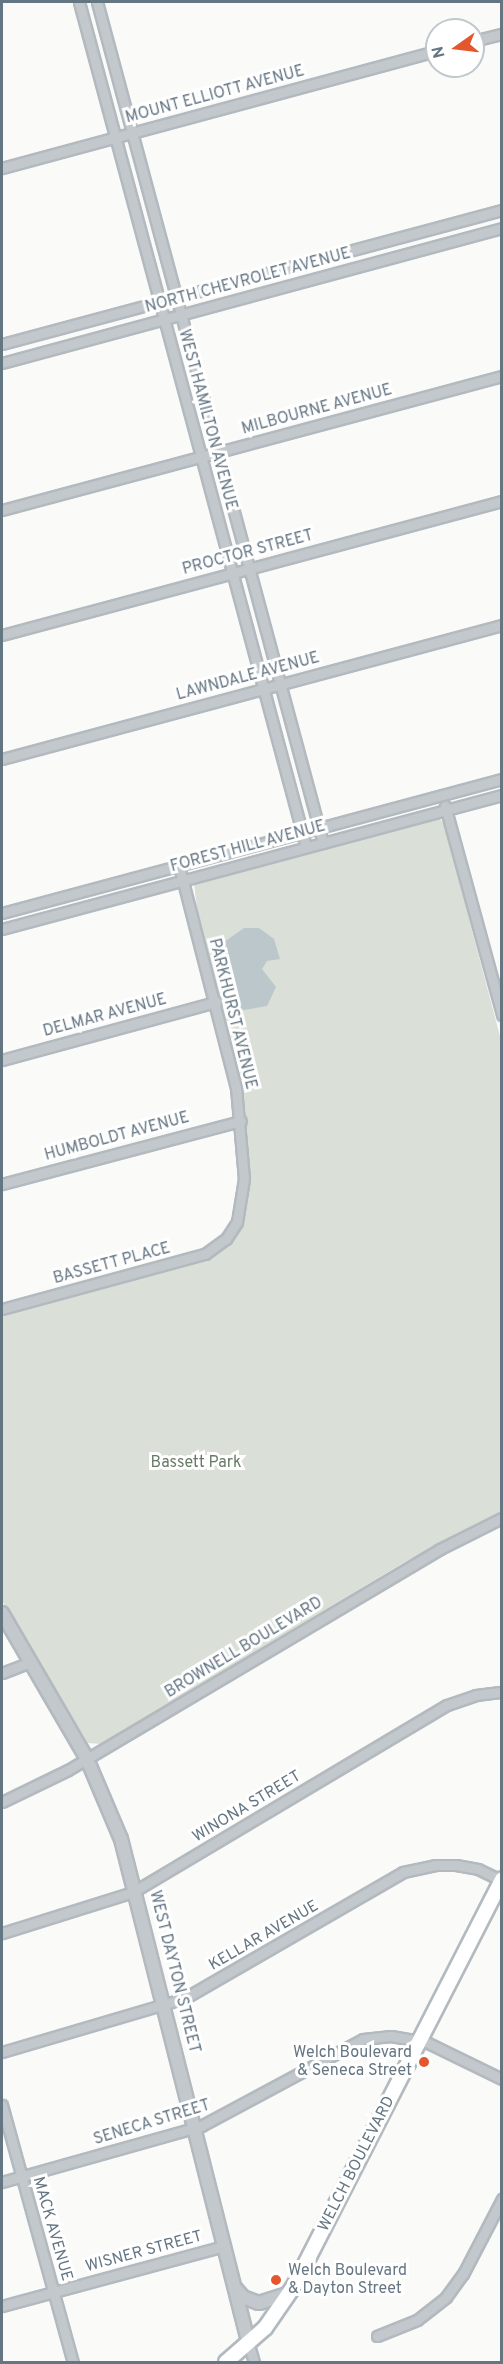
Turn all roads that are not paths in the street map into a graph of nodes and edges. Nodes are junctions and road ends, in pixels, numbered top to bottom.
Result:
1 (78, 2) edge
2 (97, 2) edge
3 (501, 34) edge
4 (485, 38) edge
5 (425, 54) edge
6 (132, 133) junction
7 (115, 137) junction
8 (2, 168) edge
9 (501, 210) edge
10 (501, 228) edge
11 (391, 240) junction
12 (395, 256) junction
13 (177, 297) junction
14 (159, 302) junction
15 (181, 314) junction
16 (164, 319) junction
17 (2, 344) edge
18 (2, 363) edge
19 (501, 376) edge
20 (218, 452) junction
21 (201, 457) junction
22 (501, 501) edge
23 (2, 510) edge
24 (250, 568) junction
25 (232, 573) junction
26 (501, 625) edge
27 (2, 635) edge
28 (281, 684) junction
29 (263, 688) junction
30 (2, 759) edge
31 (501, 779) edge
32 (442, 795) junction
33 (501, 795) edge
34 (446, 810) junction
35 (320, 828) junction
36 (302, 833) junction
37 (323, 843) junction
38 (306, 847) junction
39 (179, 866) junction
40 (183, 880) junction
41 (2, 913) edge
42 (4, 929) edge
43 (216, 1002) junction
44 (501, 1015) edge
45 (2, 1060) edge
46 (241, 1120) junction
47 (2, 1184) edge
48 (226, 1239) joint
49 (2, 1309) edge
50 (501, 1518) edge
51 (2, 1613) edge
52 (31, 1662) junction
53 (2, 1673) edge
54 (501, 1692) edge
55 (87, 1759) junction
56 (2, 1802) edge
57 (501, 1880) edge
58 (137, 1890) junction
59 (2, 1933) edge
60 (165, 2006) junction
61 (420, 2041) junction
62 (2, 2052) edge
63 (501, 2079) edge
64 (2, 2104) edge
65 (195, 2128) junction
66 (21, 2177) junction
67 (2, 2182) edge
68 (501, 2199) edge
69 (224, 2246) junction
70 (234, 2282) junction
71 (292, 2290) junction
72 (54, 2292) junction
73 (2, 2306) edge
74 (377, 2336) dead end
75 (249, 2345) junction
76 (73, 2362) edge
77 (226, 2362) edge
78 (254, 2362) edge

1 - 7 street, WEST HAMILTON AVENUE
2 - 6 street, WEST HAMILTON AVENUE
3 - 4 street
5 - 6 street, MOUNT ELLIOTT AVENUE
6 - 7 street, MOUNT ELLIOTT AVENUE
6 - 13 street, WEST HAMILTON AVENUE
7 - 8 street, MOUNT ELLIOTT AVENUE
7 - 14 street, WEST HAMILTON AVENUE
9 - 11 street, NORTH CHEVROLET AVENUE
10 - 12 street, NORTH CHEVROLET AVENUE
11 - 12 street
11 - 13 street, NORTH CHEVROLET AVENUE
12 - 15 street, NORTH CHEVROLET AVENUE
13 - 14 street, NORTH CHEVROLET AVENUE
13 - 15 street, WEST HAMILTON AVENUE
14 - 16 street, WEST HAMILTON AVENUE
14 - 17 street, NORTH CHEVROLET AVENUE
15 - 16 street, NORTH CHEVROLET AVENUE
15 - 20 street, WEST HAMILTON AVENUE
16 - 18 street, NORTH CHEVROLET AVENUE
16 - 21 street, WEST HAMILTON AVENUE
19 - 20 street, MILBOURNE AVENUE
20 - 21 street, MILBOURNE AVENUE
20 - 24 street, WEST HAMILTON AVENUE
21 - 23 street, MILBOURNE AVENUE
21 - 25 street, WEST HAMILTON AVENUE
22 - 24 street, PROCTOR STREET
24 - 25 street, PROCTOR STREET
24 - 28 street, WEST HAMILTON AVENUE
25 - 27 street, PROCTOR STREET
25 - 29 street, WEST HAMILTON AVENUE
26 - 28 street, LAWNDALE AVENUE
28 - 29 street, LAWNDALE AVENUE
28 - 35 street, WEST HAMILTON AVENUE
29 - 30 street, LAWNDALE AVENUE
29 - 36 street, WEST HAMILTON AVENUE
31 - 32 street, FOREST HILL AVENUE
32 - 34 street
32 - 35 street, FOREST HILL AVENUE
33 - 34 street, FOREST HILL AVENUE
34 - 37 street, FOREST HILL AVENUE
34 - 44 street
35 - 36 street, FOREST HILL AVENUE
35 - 37 street, WEST HAMILTON AVENUE
36 - 38 street, WEST HAMILTON AVENUE
36 - 39 street, FOREST HILL AVENUE
37 - 38 street, FOREST HILL AVENUE
38 - 40 street, FOREST HILL AVENUE
39 - 40 street, PARKHURST AVENUE
39 - 41 street, FOREST HILL AVENUE
40 - 42 street, FOREST HILL AVENUE
40 - 43 street, PARKHURST AVENUE
41 - 42 street
43 - 45 street, DELMAR AVENUE
43 - 46 street, PARKHURST AVENUE
46 - 47 street, HUMBOLDT AVENUE
46 - 48 street, PARKHURST AVENUE
48 - 49 street, BASSETT PLACE
50 - 55 street, BROWNELL BOULEVARD
51 - 52 street, WEST DAYTON STREET
52 - 53 street
52 - 55 street, WEST DAYTON STREET
54 - 58 street, WINONA STREET
55 - 56 street, BROWNELL BOULEVARD
55 - 58 street, WEST DAYTON STREET
57 - 60 street, KELLAR AVENUE
57 - 61 main road, WELCH BOULEVARD
58 - 59 street, WINONA STREET
58 - 60 street, WEST DAYTON STREET
60 - 62 street, KELLAR AVENUE
60 - 65 street, WEST DAYTON STREET
61 - 63 street, SENECA STREET
61 - 65 street, SENECA STREET
61 - 71 main road, WELCH BOULEVARD
64 - 66 street, MACK AVENUE
65 - 66 street, SENECA STREET
65 - 69 street, WEST DAYTON STREET
66 - 67 street, SENECA STREET
66 - 72 street, MACK AVENUE
68 - 74 street
69 - 70 street, WEST DAYTON STREET
69 - 72 street, WISNER STREET
70 - 71 street
70 - 75 street, WEST DAYTON STREET
71 - 75 main road, WELCH BOULEVARD
72 - 73 street, WISNER STREET
72 - 76 street, MACK AVENUE
75 - 77 main road, WELCH BOULEVARD
75 - 78 street, WEST DAYTON STREET

